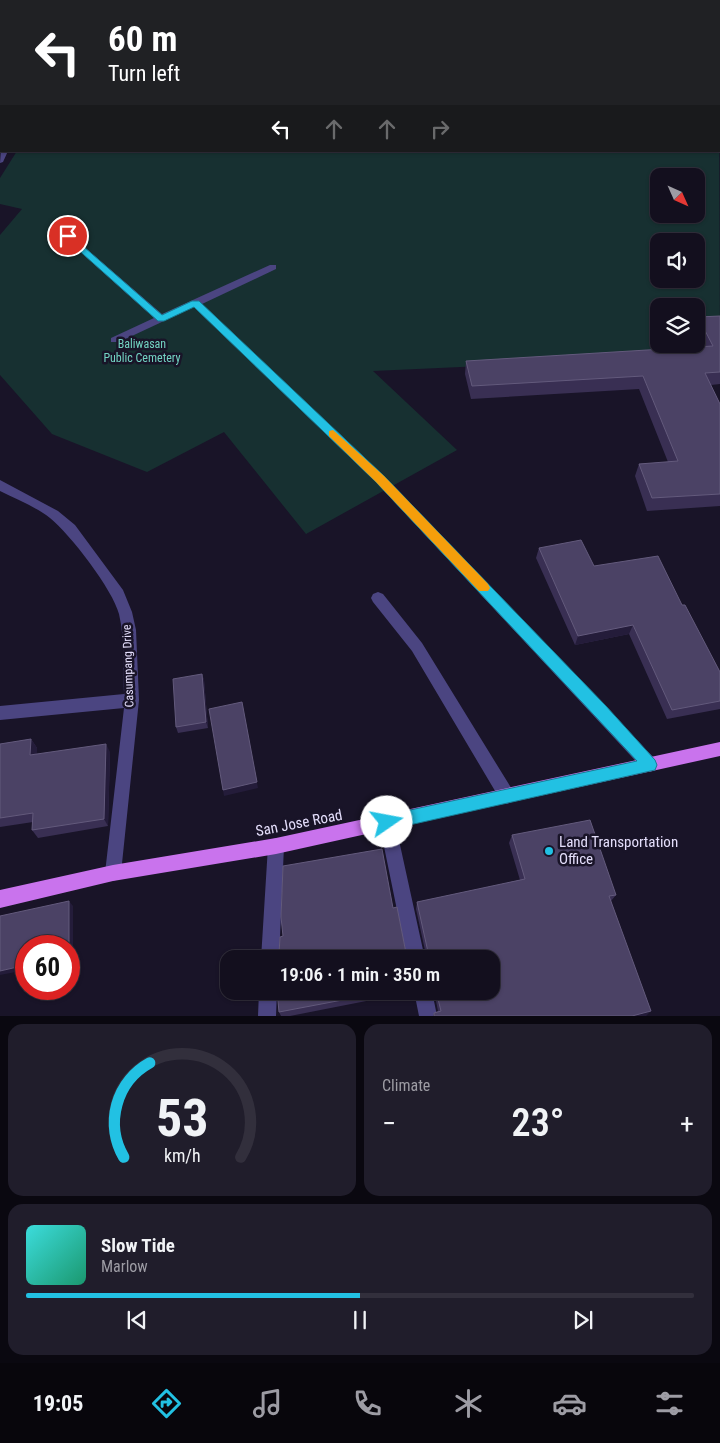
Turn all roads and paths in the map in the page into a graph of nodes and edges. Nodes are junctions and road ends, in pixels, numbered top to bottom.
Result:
1 (68, 236) dead end
2 (273, 267) dead end
3 (196, 303) junction
4 (161, 319) junction
5 (116, 340) dead end
6 (0, 485) edge
7 (378, 598) dead end
8 (132, 700) junction
9 (0, 713) edge
10 (720, 749) edge
11 (650, 765) junction
12 (507, 796) junction
13 (387, 822) junction
14 (276, 846) junction
15 (113, 873) junction
16 (0, 899) edge
17 (270, 950) edge
18 (414, 950) edge
19 (268, 1000) edge
20 (425, 1000) edge
21 (267, 1016) edge
22 (428, 1016) edge

1 - 4 street
2 - 3 street
3 - 4 street
3 - 11 street
4 - 5 street
6 - 8 street, Casumpang Drive
7 - 12 street
8 - 9 street
8 - 15 street, Casumpang Drive
10 - 11 main road, San Jose Road
11 - 12 main road, San Jose Road
12 - 13 main road, San Jose Road
13 - 14 main road, San Jose Road
13 - 18 street
14 - 15 main road, San Jose Road
14 - 17 street
15 - 16 main road, San Jose Road
19 - 21 street
20 - 22 street

